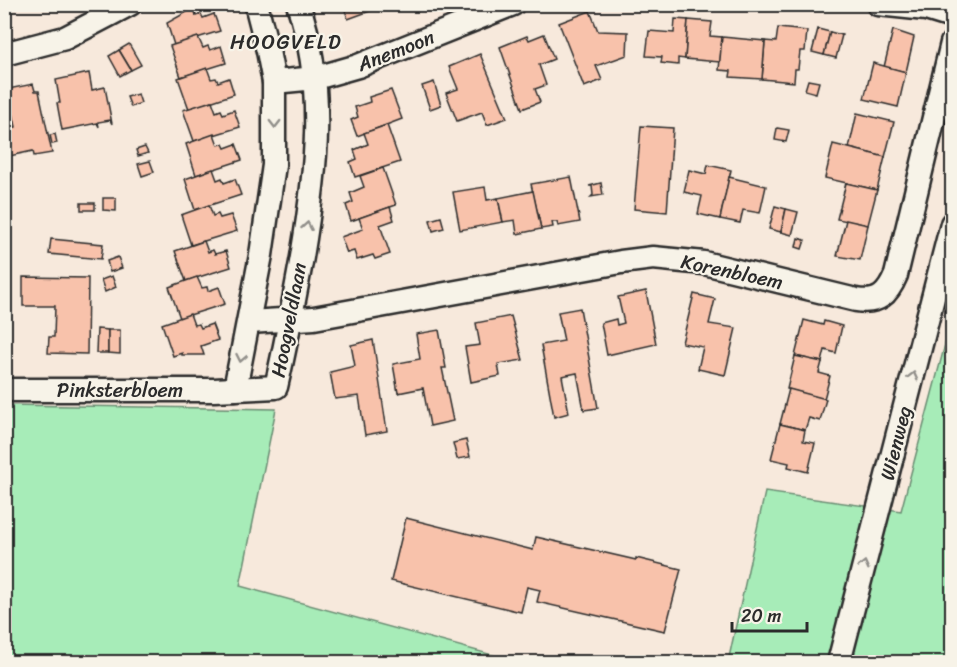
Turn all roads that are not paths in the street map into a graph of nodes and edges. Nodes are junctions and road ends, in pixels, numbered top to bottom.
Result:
1 (130, 4) edge
2 (255, 4) edge
3 (298, 4) edge
4 (513, 4) edge
5 (878, 4) edge
6 (952, 17) edge
7 (952, 43) edge
8 (4, 54) edge
9 (316, 78) junction
10 (274, 82) junction
11 (952, 224) edge
12 (292, 319) junction
13 (249, 322) junction
14 (236, 389) junction
15 (4, 390) edge
16 (839, 663) edge

1 - 8 street
2 - 10 street, Hoogveldlaan
3 - 9 street, Hoogveldlaan
4 - 9 street, Anemoon
5 - 6 street
7 - 12 street, Korenbloem
9 - 10 street, Anemoon
12 -> 9 street, Hoogveldlaan
10 -> 13 street, Hoogveldlaan
16 -> 11 street, Wienweg
12 - 13 street, Korenbloem
12 - 14 street, Hoogveldlaan
13 -> 14 street, Hoogveldlaan
14 - 15 street, Pinksterbloem

